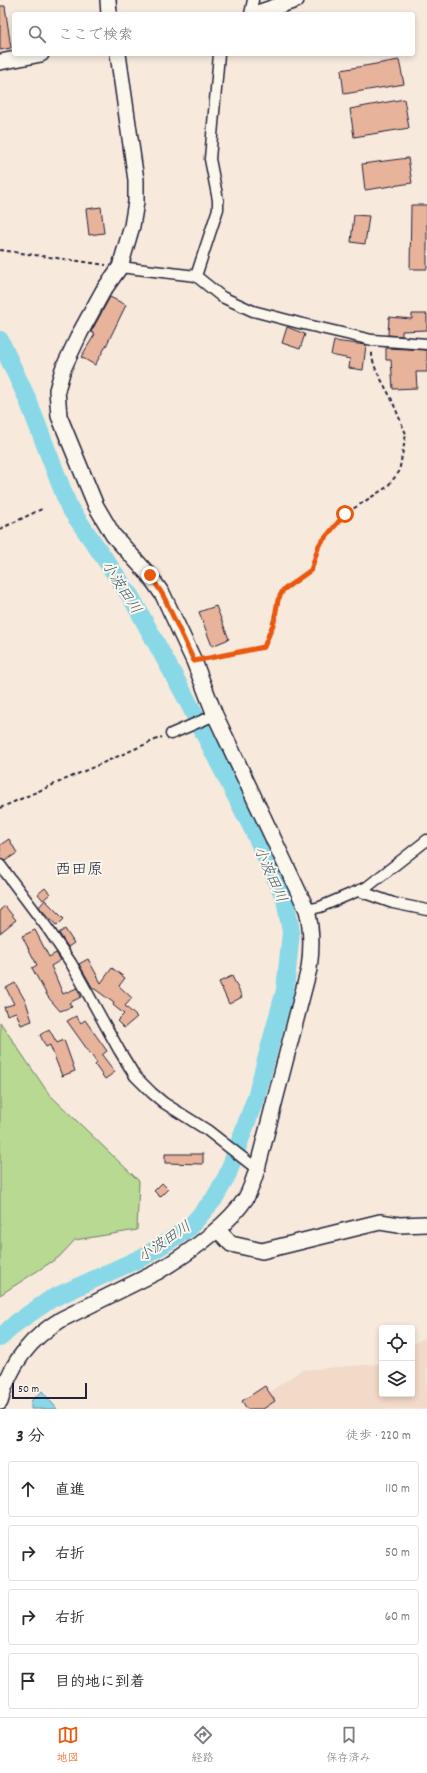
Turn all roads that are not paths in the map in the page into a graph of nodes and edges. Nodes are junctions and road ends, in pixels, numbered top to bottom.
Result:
1 (108, 0) edge
2 (253, 0) edge
3 (296, 0) edge
4 (109, 12) edge
5 (250, 12) edge
6 (260, 12) edge
7 (31, 56) edge
8 (118, 56) edge
9 (219, 56) edge
10 (0, 62) edge
11 (120, 267) junction
12 (196, 276) junction
13 (427, 344) edge
14 (212, 716) junction
15 (171, 734) road end
16 (427, 840) edge
17 (0, 866) edge
18 (359, 891) junction
19 (307, 910) junction
20 (427, 910) edge
21 (254, 1166) junction
22 (427, 1224) edge
23 (218, 1230) junction
24 (0, 1402) edge

1 - 4 street
2 - 5 street
3 - 6 street
7 - 10 street
8 - 11 street
9 - 12 street
11 - 12 street
11 - 14 street
12 - 13 street
14 - 15 street
14 - 19 street
16 - 18 street
17 - 21 street
18 - 19 street
18 - 20 street
19 - 21 street
21 - 23 street
22 - 23 street
23 - 24 street

